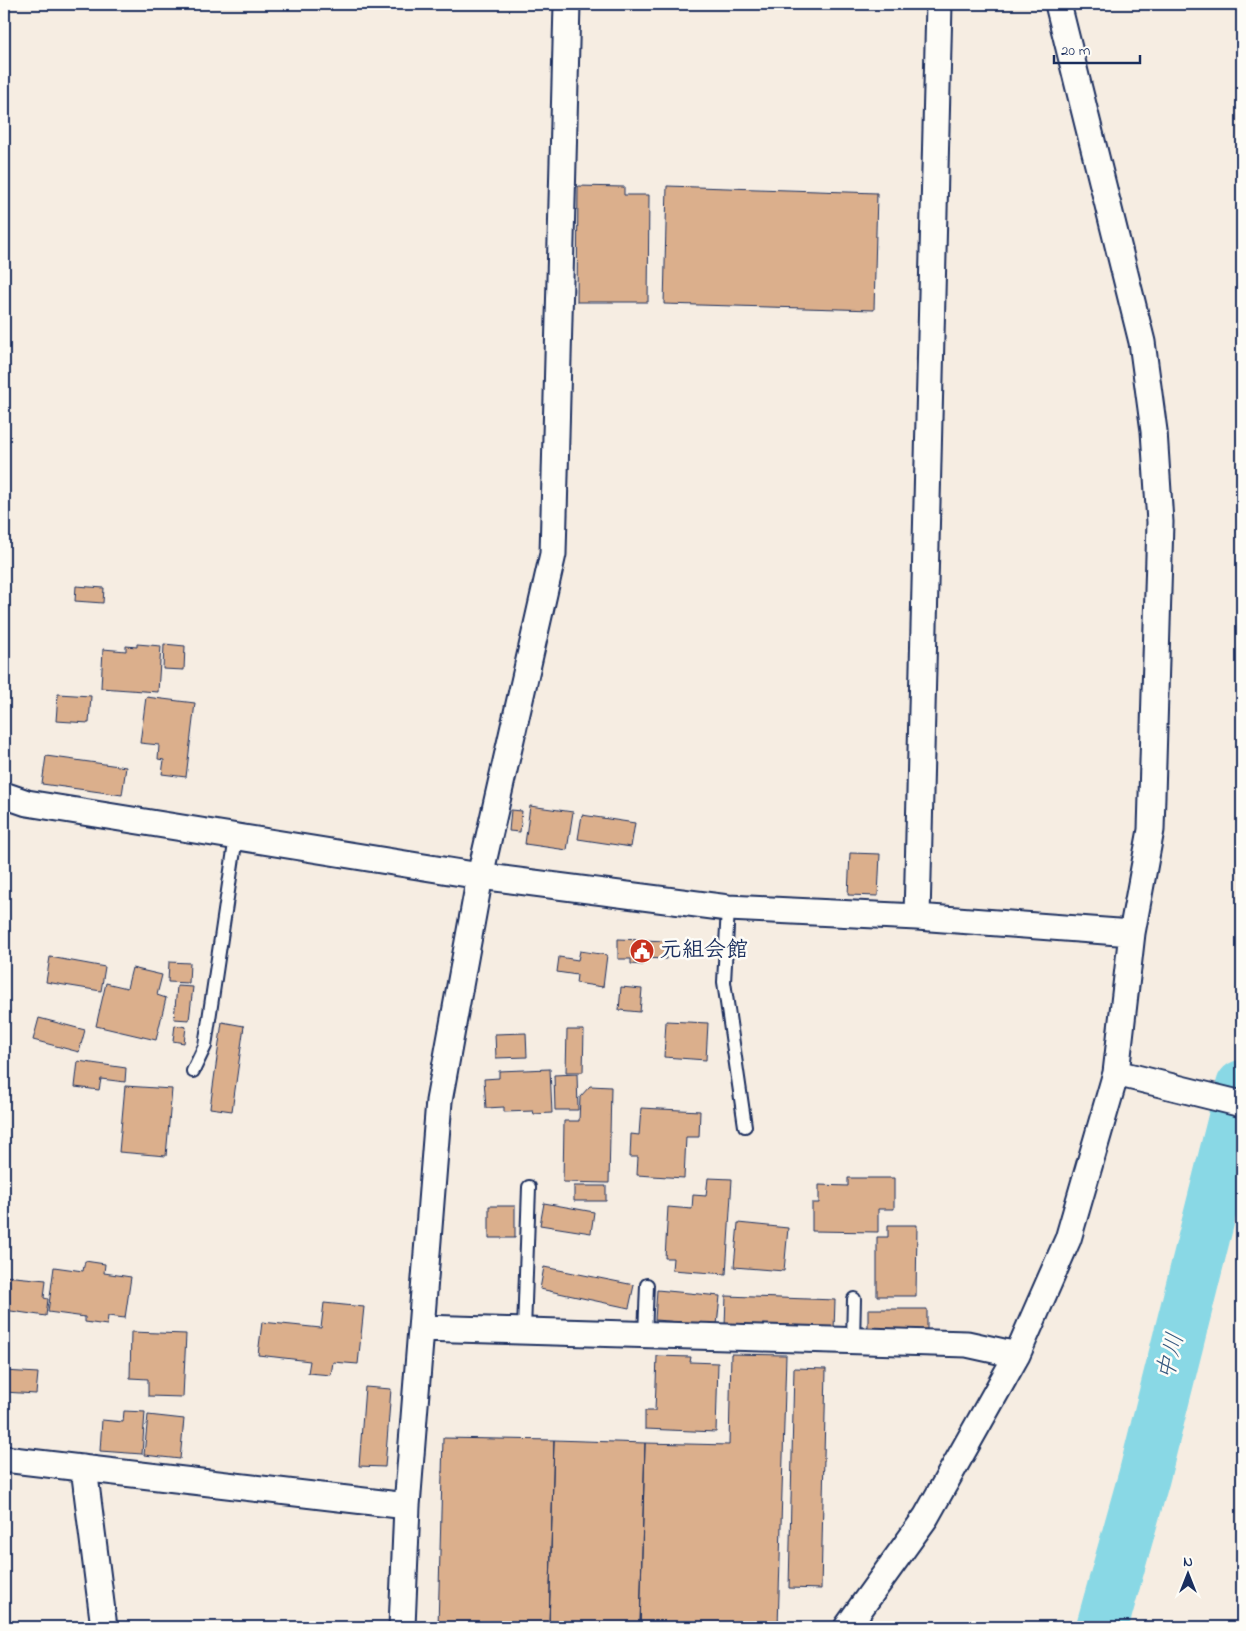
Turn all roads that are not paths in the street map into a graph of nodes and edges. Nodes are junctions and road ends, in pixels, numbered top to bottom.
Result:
1 (566, 4) edge
2 (939, 4) edge
3 (1058, 4) edge
4 (4, 795) edge
5 (236, 837) junction
6 (480, 876) junction
7 (728, 908) junction
8 (917, 917) junction
9 (1132, 933) junction
10 (193, 1071) dead end
11 (1116, 1072) junction
12 (1242, 1104) edge
13 (745, 1126) dead end
14 (529, 1187) dead end
15 (647, 1285) dead end
16 (854, 1299) dead end
17 (421, 1328) junction
18 (524, 1331) junction
19 (645, 1334) junction
20 (853, 1341) junction
21 (1017, 1355) junction
22 (4, 1459) edge
23 (84, 1468) junction
24 (407, 1506) junction
25 (104, 1627) edge
26 (402, 1627) edge
27 (847, 1627) edge

1 - 6 street
2 - 8 street
3 - 9 street
4 - 5 street
5 - 6 street
5 - 10 lane
6 - 7 street
6 - 17 street
7 - 8 street
7 - 13 lane
8 - 9 street
9 - 11 street
11 - 12 street
11 - 21 street
14 - 18 lane
15 - 19 lane
16 - 20 lane
17 - 18 street
17 - 24 street
18 - 19 street
19 - 20 street
20 - 21 street
21 - 27 street
22 - 23 street
23 - 24 street
23 - 25 street
24 - 26 street

